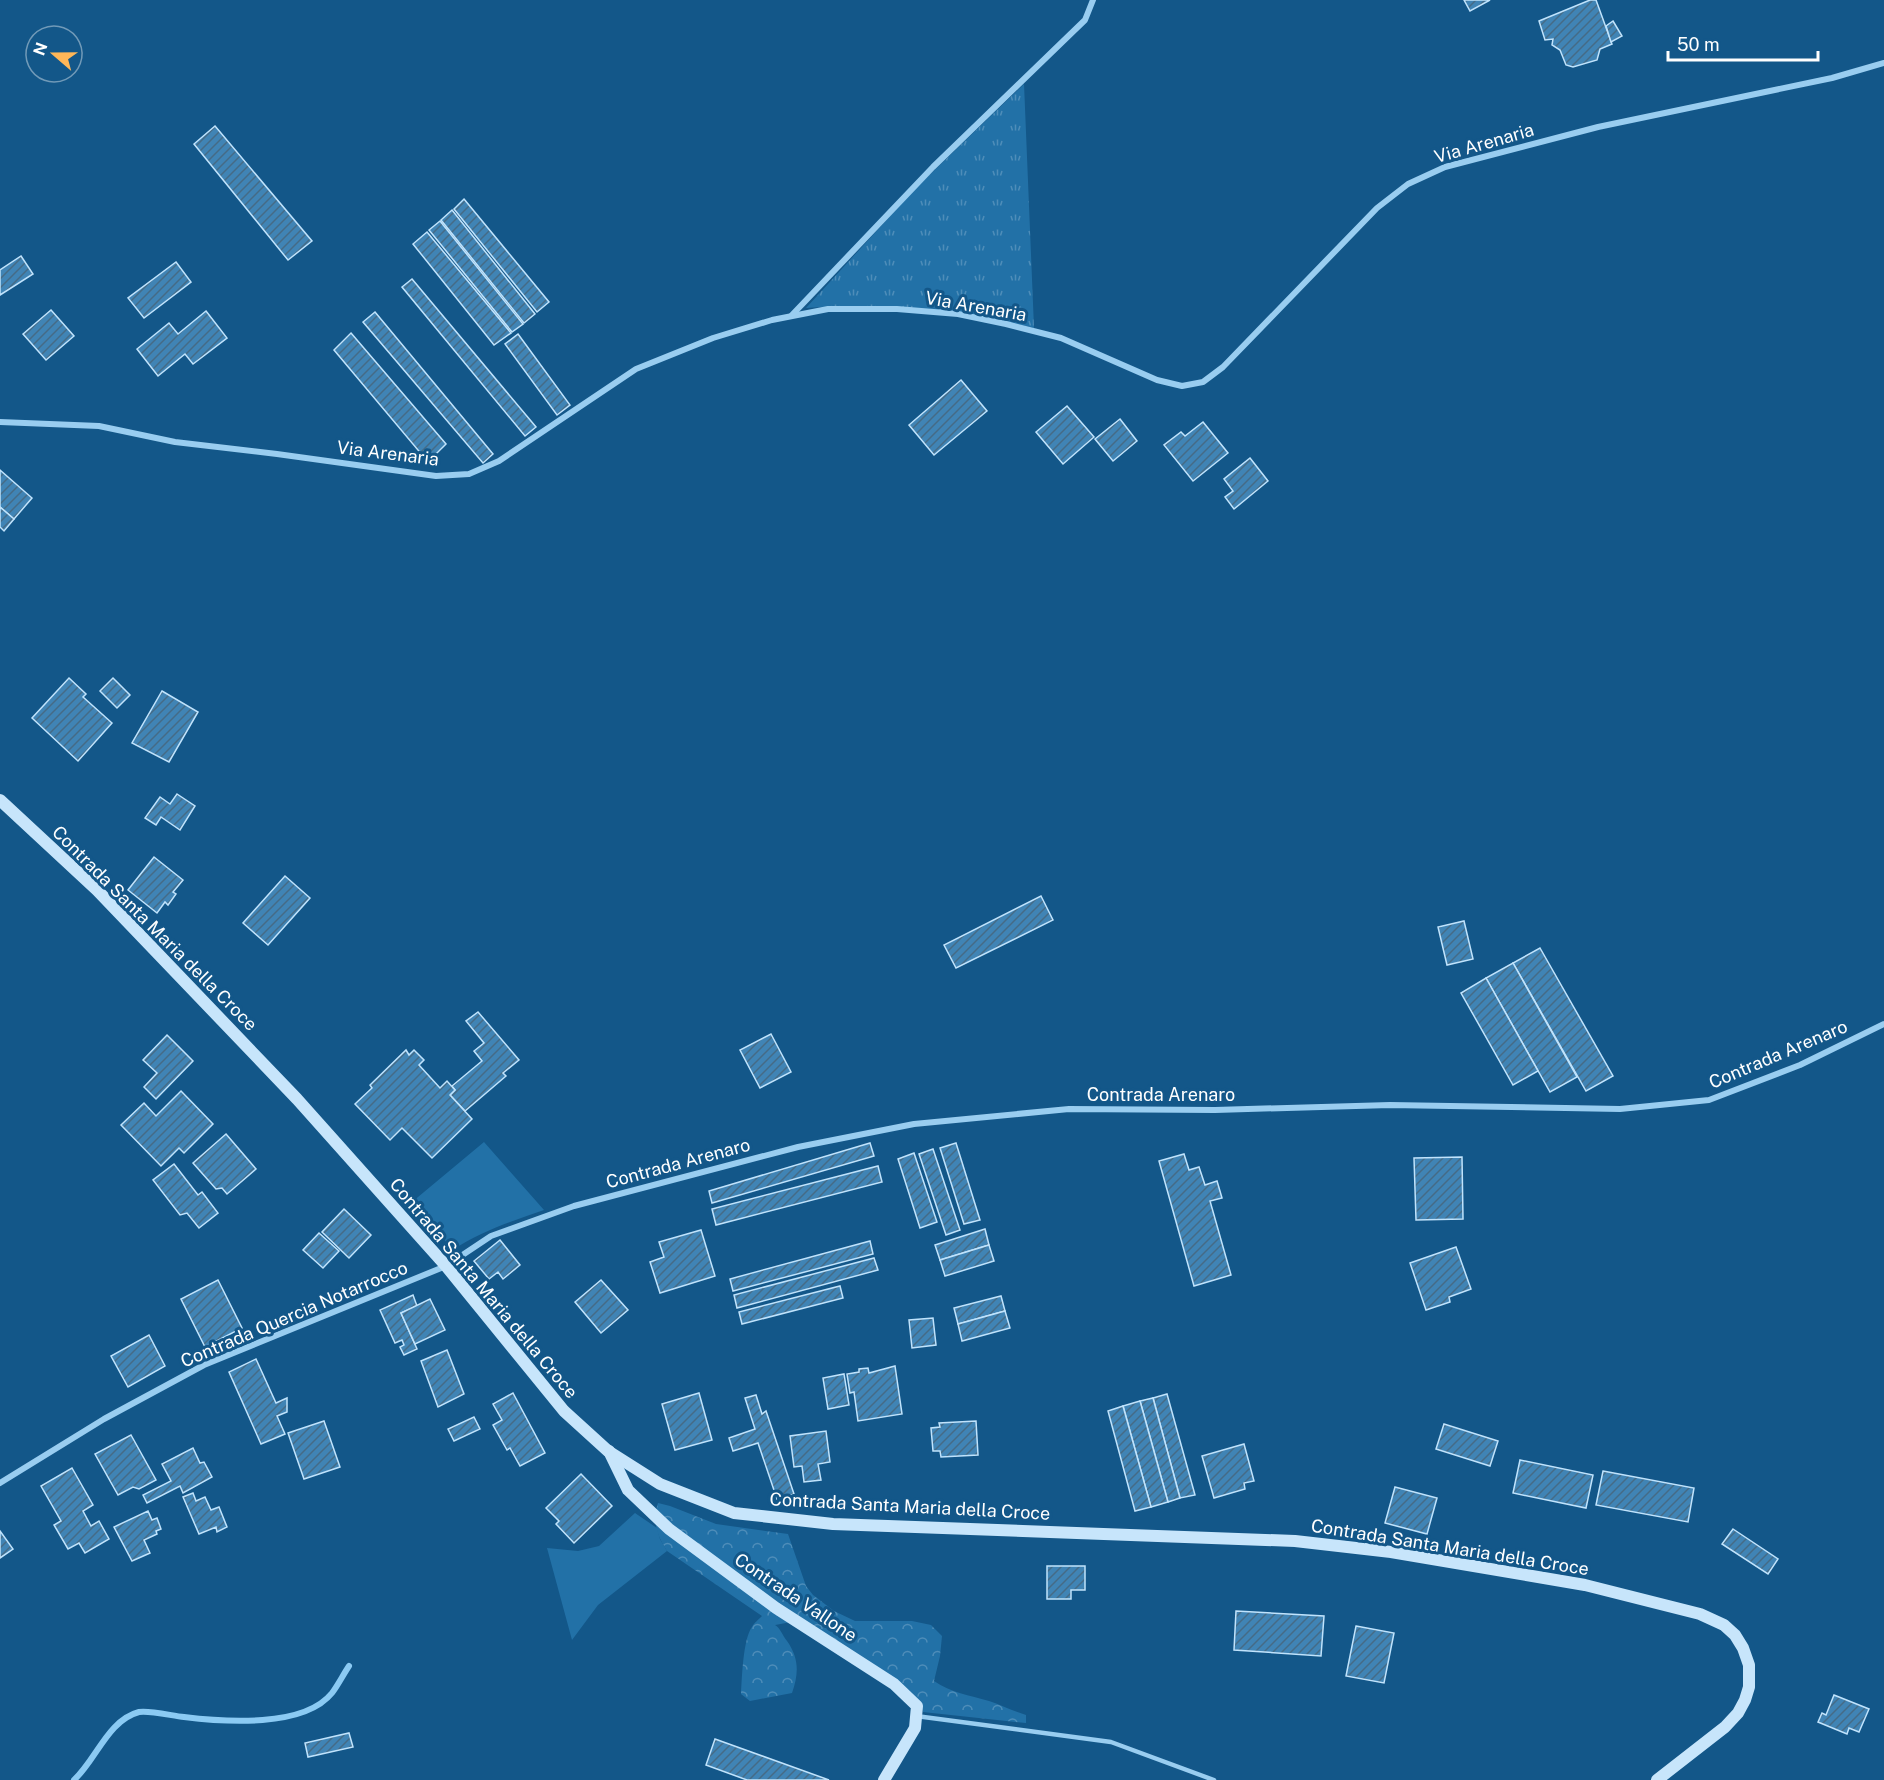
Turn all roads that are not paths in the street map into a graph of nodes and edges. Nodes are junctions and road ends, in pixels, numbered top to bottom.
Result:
1 (1093, 0) edge
2 (1884, 63) edge
3 (792, 316) junction
4 (0, 422) edge
5 (0, 800) edge
6 (1884, 1024) edge
7 (446, 1266) junction
8 (608, 1451) junction
9 (0, 1483) edge
10 (916, 1716) junction
11 (884, 1780) edge
12 (1214, 1780) edge
13 (1657, 1780) edge

1 - 3 street
2 - 3 street, Via Arenaria
3 - 4 street, Via Arenaria
5 - 7 main road, Contrada Santa Maria della Croce
6 - 7 street, Contrada Arenaro
7 - 8 main road, Contrada Santa Maria della Croce
7 - 9 street, Contrada Quercia Notarrocco
8 - 10 main road, Contrada Vallone
8 - 13 main road, Contrada Santa Maria della Croce
10 - 11 main road
10 - 12 lane

